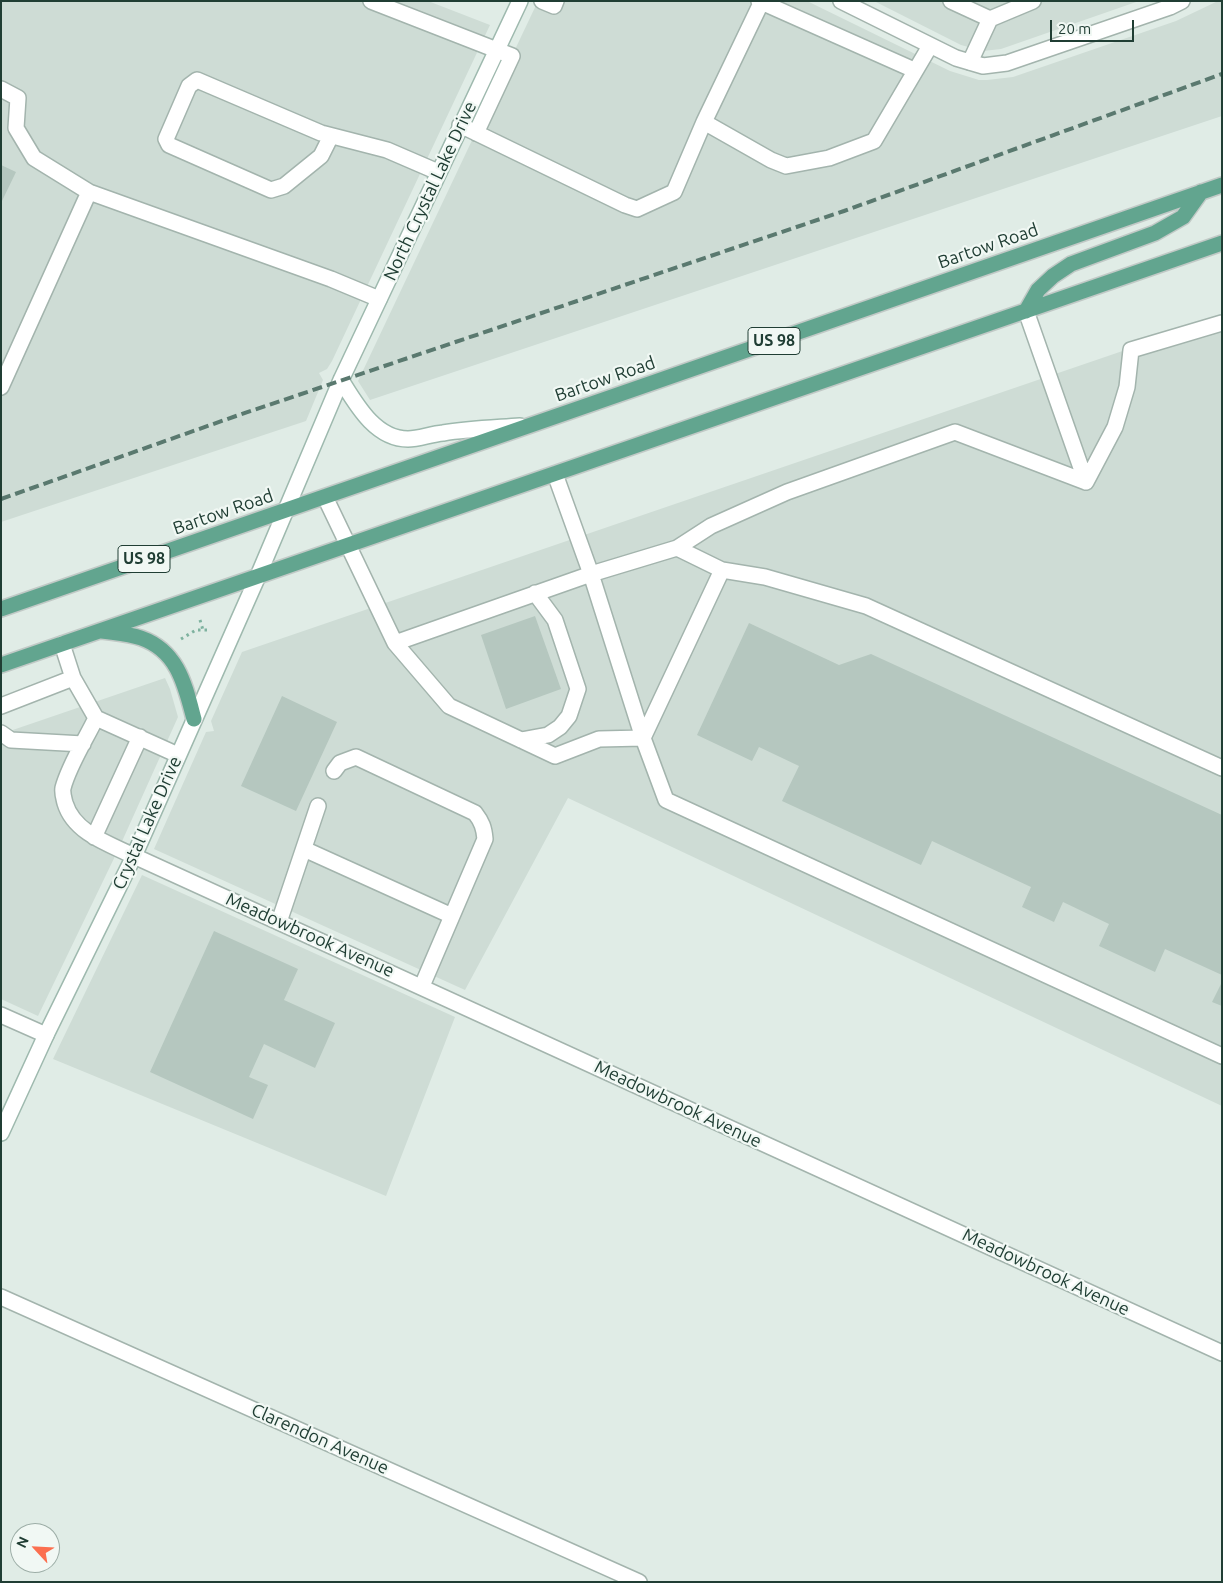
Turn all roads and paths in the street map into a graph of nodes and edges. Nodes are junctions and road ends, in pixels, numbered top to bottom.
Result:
1 (371, 1) edge
2 (520, 1) edge
3 (542, 1) edge
4 (556, 1) edge
5 (951, 1) edge
6 (1033, 1) edge
7 (1182, 1) edge
8 (761, 2) edge
9 (844, 2) edge
10 (990, 19) junction
11 (930, 46) junction
12 (496, 50) junction
13 (970, 62) junction
14 (914, 70) junction
15 (1, 89) edge
16 (704, 122) junction
17 (460, 125) junction
18 (476, 133) junction
19 (331, 136) junction
20 (438, 172) junction
21 (1222, 185) edge
22 (89, 192) junction
23 (1201, 192) junction
24 (1222, 243) edge
25 (378, 299) junction
26 (1026, 311) junction
27 (1222, 324) edge
28 (341, 380) junction
29 (1, 387) edge
30 (529, 426) junction
31 (555, 474) junction
32 (1086, 482) junction
33 (325, 497) junction
34 (286, 510) junction
35 (348, 545) junction
36 (677, 548) junction
37 (722, 570) junction
38 (591, 574) junction
39 (258, 576) junction
40 (535, 594) junction
41 (1, 609) edge
42 (200, 620) dead end
43 (101, 631) junction
44 (174, 643) dead end
45 (395, 643) junction
46 (62, 644) junction
47 (1, 666) edge
48 (73, 678) junction
49 (1, 706) edge
50 (96, 718) junction
51 (194, 719) junction
52 (1, 733) edge
53 (140, 738) junction
54 (643, 738) junction
55 (520, 740) junction
56 (83, 744) junction
57 (178, 755) junction
58 (1222, 768) edge
59 (334, 771) dead end
60 (318, 806) dead end
61 (94, 836) junction
62 (304, 849) junction
63 (134, 856) junction
64 (452, 916) junction
65 (280, 922) junction
66 (422, 986) junction
67 (1, 1015) edge
68 (46, 1035) junction
69 (1222, 1056) edge
70 (1, 1133) edge
71 (1, 1297) edge
72 (1222, 1353) edge
73 (639, 1582) edge

1 - 12 street
2 - 12 street, North Crystal Lake Drive
3 - 4 street
5 - 10 street
6 - 10 street
7 - 13 street
8 - 14 street
8 - 16 street
9 - 11 street
10 - 13 street
11 - 13 street
11 - 14 street
12 - 17 street, North Crystal Lake Drive
12 - 18 street
14 - 16 street
15 - 22 street
16 - 18 street
17 - 18 street
17 - 20 street, North Crystal Lake Drive
19 - 19 street
19 - 20 street
20 - 25 street, North Crystal Lake Drive
21 - 23 main road, Bartow Road / US 98
22 - 25 street
22 - 29 street
23 - 26 main road
23 - 30 main road, Bartow Road / US 98
24 - 26 main road
25 - 28 street, North Crystal Lake Drive
26 - 31 main road
26 - 32 street
27 - 32 street
28 - 30 street
28 - 34 street, North Crystal Lake Drive
30 - 33 main road, Bartow Road / US 98
31 - 35 main road
31 - 38 street
32 - 36 street
33 - 34 main road, Bartow Road / US 98
33 - 35 street
34 - 39 street, Crystal Lake Drive
34 - 41 main road, Bartow Road / US 98
35 - 39 main road
35 - 45 street
36 - 37 street
36 - 38 street
37 - 54 street
37 - 58 street
38 - 40 street
38 - 54 street
39 - 43 main road
39 - 51 street, Crystal Lake Drive
40 - 45 street
40 - 55 street
42 - 44 path
43 - 46 main road
43 - 51 main road
45 - 55 street
46 - 47 main road
46 - 48 street
48 - 49 street
48 - 50 street
50 - 53 street
50 - 56 street, Meadowbrook Avenue
51 - 57 street, Crystal Lake Drive
52 - 56 street
53 - 57 street
53 - 61 street
54 - 55 street
54 - 69 street
56 - 61 street, Meadowbrook Avenue
57 - 63 street, Crystal Lake Drive
59 - 64 street
60 - 62 street
61 - 63 street, Meadowbrook Avenue
62 - 64 street
62 - 65 street
63 - 65 street, Meadowbrook Avenue
63 - 68 street, Crystal Lake Drive
64 - 66 street
65 - 66 street, Meadowbrook Avenue
66 - 72 street, Meadowbrook Avenue
67 - 68 street
68 - 70 street, Crystal Lake Drive
71 - 73 street, Clarendon Avenue

